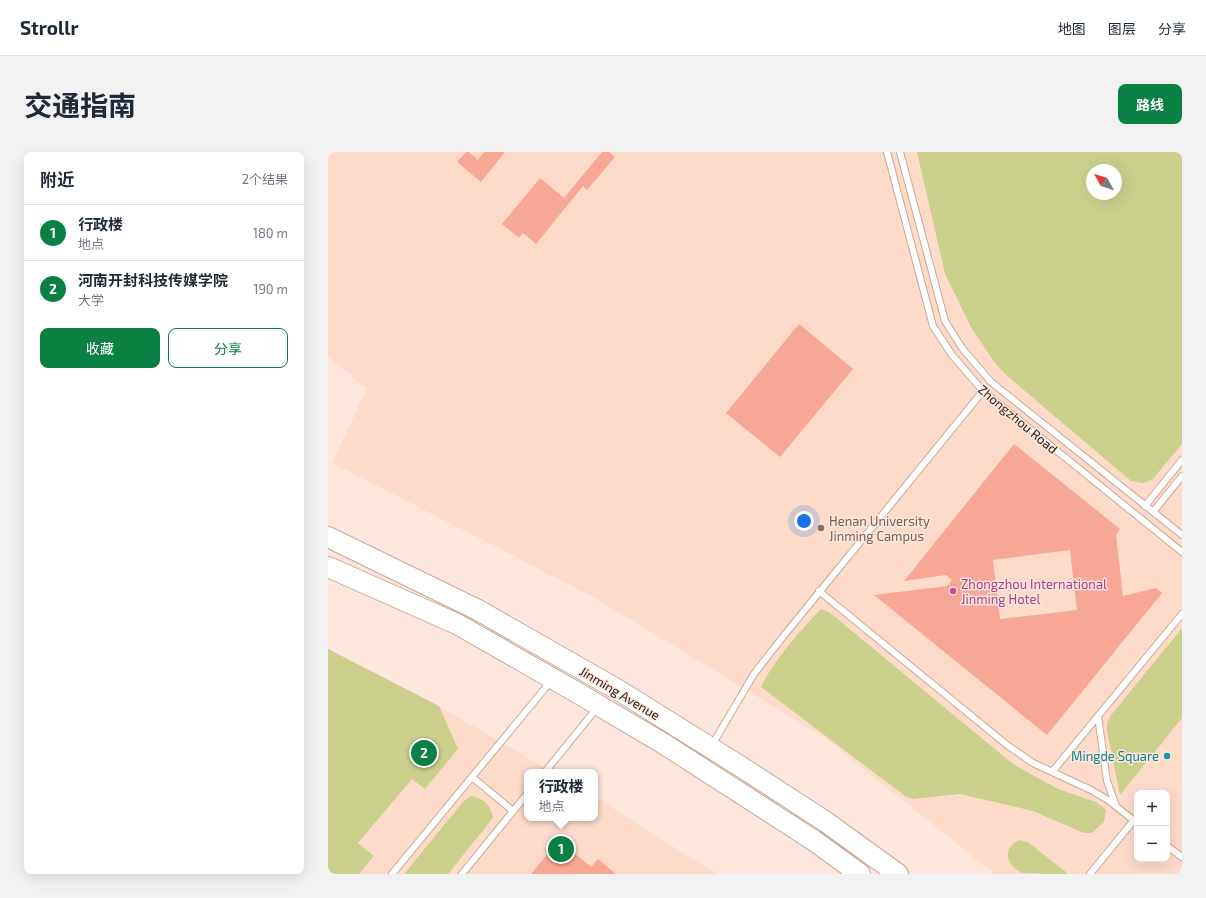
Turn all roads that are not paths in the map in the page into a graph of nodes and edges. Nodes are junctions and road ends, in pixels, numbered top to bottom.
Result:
1 (887, 152) edge
2 (900, 152) edge
3 (983, 391) junction
4 (1182, 460) edge
5 (1182, 476) edge
6 (1145, 506) junction
7 (1153, 512) junction
8 (1182, 536) edge
9 (328, 537) edge
10 (1182, 552) edge
11 (328, 567) edge
12 (819, 591) junction
13 (1182, 614) edge
14 (553, 679) junction
15 (599, 705) junction
16 (1098, 716) junction
17 (710, 748) junction
18 (547, 769) edge
19 (1052, 772) junction
20 (472, 777) junction
21 (524, 798) edge
22 (1116, 806) junction
23 (513, 811) junction
24 (1134, 820) edge
25 (1134, 822) edge
26 (1170, 848) edge
27 (1182, 857) edge
28 (392, 874) edge
29 (462, 874) edge
30 (860, 874) edge
31 (898, 874) edge
32 (1090, 874) edge

1 - 3 lane, Zhongzhou Road
2 - 6 lane, Zhongzhou Road
3 - 10 lane, Zhongzhou Road
3 - 12 lane
4 - 6 lane
5 - 7 lane
6 - 7 lane, Zhongzhou Road
7 - 8 lane, Zhongzhou Road
9 - 17 main road, Jinming Avenue
11 - 14 main road, Jinming Avenue
12 - 17 lane
12 - 19 lane
13 - 16 lane
14 - 15 main road, Jinming Avenue
14 - 20 lane
15 - 18 lane
15 - 30 main road, Jinming Avenue
16 - 19 lane
16 - 22 lane
17 - 31 main road, Jinming Avenue
19 - 22 lane
20 - 23 lane
20 - 28 lane
21 - 23 lane
22 - 24 lane
23 - 29 lane
25 - 32 lane
26 - 27 lane

